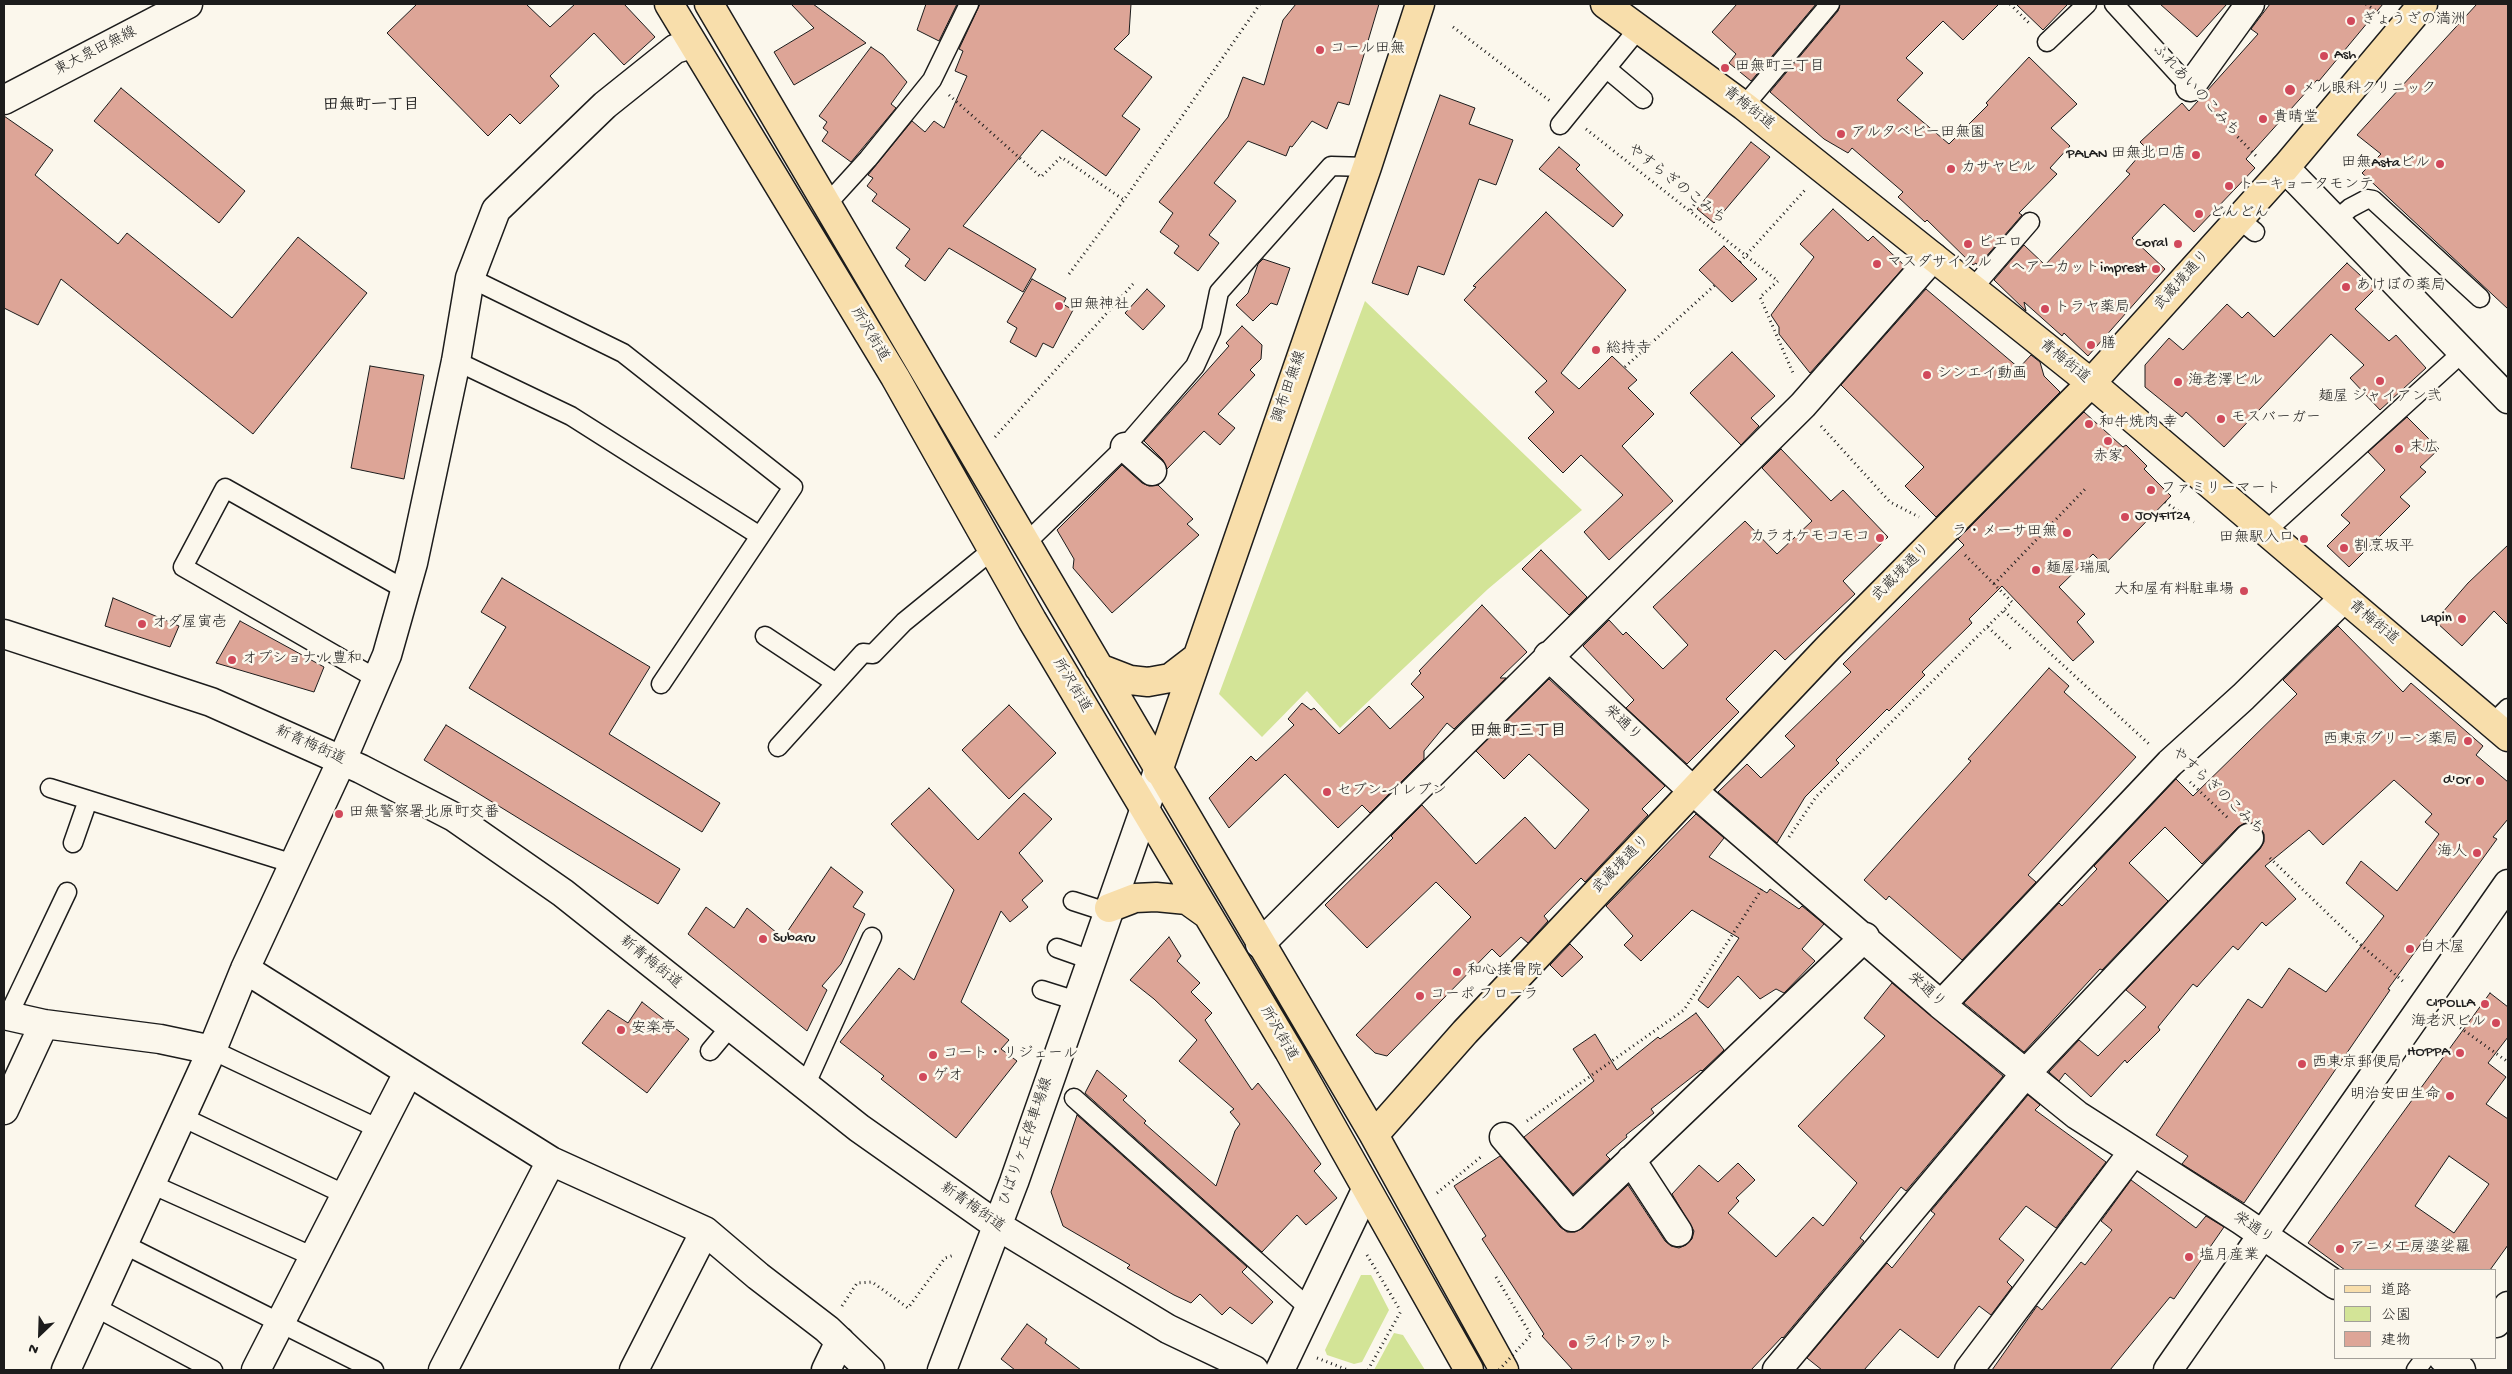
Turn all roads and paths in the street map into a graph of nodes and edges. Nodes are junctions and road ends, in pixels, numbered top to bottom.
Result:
1 (188, 4) edge
2 (668, 4) edge
3 (709, 4) edge
4 (968, 4) edge
5 (1260, 4) edge
6 (1420, 4) edge
7 (1605, 4) edge
8 (1830, 4) edge
9 (2010, 4) edge
10 (2087, 4) edge
11 (2114, 4) edge
12 (2250, 4) edge
13 (2366, 4) edge
14 (2423, 4) edge
15 (2386, 18) dead end
16 (1453, 27) dead end
17 (1639, 28) junction
18 (2047, 42) joint
19 (692, 44) junction
20 (1606, 68) junction
21 (932, 80) junction
22 (2190, 87) junction
23 (1643, 99) dead end
24 (4, 100) edge
25 (1744, 106) junction
26 (1564, 120) junction
27 (1367, 166) junction
28 (2281, 172) junction
29 (1808, 187) dead end
30 (1692, 198) dead end
31 (1124, 200) junction
32 (827, 204) junction
33 (1691, 210) junction
34 (2336, 220) junction
35 (2030, 222) dead end
36 (1747, 255) junction
37 (1932, 257) junction
38 (1740, 262) dead end
39 (1069, 274) dead end
40 (470, 278) junction
41 (1135, 282) dead end
42 (1715, 285) dead end
43 (1972, 289) junction
44 (2480, 298) dead end
45 (2464, 351) junction
46 (456, 361) junction
47 (1624, 367) dead end
48 (1797, 382) dead end
49 (2091, 383) junction
50 (2508, 399) edge
51 (1820, 424) dead end
52 (1125, 447) junction
53 (976, 457) junction
54 (1152, 471) dead end
55 (2087, 488) dead end
56 (2165, 502) dead end
57 (1921, 518) dead end
58 (2194, 522) dead end
59 (2266, 531) junction
60 (760, 536) junction
61 (1026, 542) junction
62 (1959, 550) dead end
63 (991, 551) junction
64 (1994, 584) junction
65 (406, 590) junction
66 (2344, 598) junction
67 (2004, 611) junction
68 (1988, 627) junction
69 (4, 634) edge
70 (765, 636) dead end
71 (2013, 651) dead end
72 (1548, 656) junction
73 (1196, 658) junction
74 (1099, 668) junction
75 (377, 679) junction
76 (836, 683) junction
77 (661, 684) dead end
78 (2503, 723) edge
79 (778, 747) dead end
80 (342, 760) junction
81 (2170, 763) junction
82 (1158, 770) junction
83 (50, 788) dead end
84 (1693, 791) junction
85 (88, 800) junction
86 (1144, 805) junction
87 (2249, 838) junction
88 (73, 843) dead end
89 (1776, 862) junction
90 (294, 864) junction
91 (2508, 884) edge
92 (67, 892) dead end
93 (1073, 901) dead end
94 (1108, 910) junction
95 (1209, 916) junction
96 (872, 937) dead end
97 (1865, 937) junction
98 (1260, 944) junction
99 (1057, 948) dead end
100 (1090, 960) junction
101 (245, 969) junction
102 (2405, 988) dead end
103 (1042, 990) dead end
104 (1077, 1001) junction
105 (1941, 1005) junction
106 (6, 1015) edge
107 (2443, 1020) dead end
108 (44, 1024) junction
109 (730, 1027) junction
110 (212, 1050) junction
111 (710, 1051) dead end
112 (2508, 1062) edge
113 (408, 1073) junction
114 (2026, 1073) junction
115 (805, 1086) junction
116 (1074, 1098) dead end
117 (4, 1110) edge
118 (182, 1117) junction
119 (379, 1129) junction
120 (1374, 1135) junction
121 (1504, 1137) junction
122 (2133, 1152) junction
123 (1631, 1160) junction
124 (551, 1161) junction
125 (151, 1184) junction
126 (1366, 1190) junction
127 (1437, 1194) dead end
128 (346, 1195) junction
129 (998, 1226) junction
130 (705, 1231) junction
131 (1678, 1232) dead end
132 (2263, 1234) junction
133 (123, 1244) junction
134 (954, 1255) dead end
135 (314, 1257) junction
136 (1363, 1264) dead end
137 (1496, 1277) dead end
138 (2334, 1284) edge
139 (2508, 1306) edge
140 (95, 1307) junction
141 (1310, 1309) junction
142 (1401, 1312) junction
143 (1406, 1320) dead end
144 (2497, 1322) edge
145 (281, 1323) junction
146 (834, 1335) junction
147 (1319, 1348) dead end
148 (2424, 1359) edge
149 (2444, 1359) edge
150 (2468, 1359) edge
151 (66, 1370) edge
152 (213, 1370) edge
153 (256, 1370) edge
154 (374, 1370) edge
155 (443, 1370) edge
156 (634, 1370) edge
157 (826, 1370) edge
158 (870, 1370) edge
159 (942, 1370) edge
160 (1254, 1370) edge
161 (1280, 1370) edge
162 (1348, 1370) edge
163 (1368, 1370) edge
164 (1469, 1370) edge
165 (1499, 1370) edge
166 (1504, 1370) edge
167 (1777, 1370) edge
168 (1969, 1370) edge
169 (2168, 1370) edge
170 (2416, 1370) edge
171 (2461, 1370) edge

1 - 24 street, 東大泉田無線
2 - 19 main road, 所沢街道
3 - 32 main road, 所沢街道
4 - 21 lane
5 - 31 path
6 - 27 main road, 調布田無線
7 - 17 main road, 青梅街道
8 - 25 lane
9 - 18 path
10 - 18 lane
11 - 22 lane, ふれあいのこみち
12 - 22 street
13 - 15 path
14 - 28 main road, 武蔵境通り
16 - 26 path, やすらぎのこみち
17 - 20 lane
17 - 25 main road, 青梅街道
19 - 40 street
19 - 63 main road, 所沢街道
20 - 23 lane
20 - 26 lane
21 - 31 path
21 - 32 lane
22 - 28 path, ふれあいのこみち
25 - 37 main road, 青梅街道
26 - 33 path, やすらぎのこみち
27 - 52 lane
27 - 73 main road, 調布田無線
28 - 34 street
28 - 49 main road, 武蔵境通り
29 - 36 path
30 - 33 path
31 - 39 path
32 - 53 main road, 所沢街道
33 - 36 path, やすらぎのこみち
34 - 44 lane
34 - 45 street
35 - 43 lane
36 - 38 path
36 - 48 path, やすらぎのこみち
37 - 43 main road, 青梅街道
37 - 72 street
40 - 46 street
40 - 60 lane
41 - 53 path
42 - 47 path
43 - 49 main road, 青梅街道
45 - 50 street
45 - 59 lane
46 - 60 lane
46 - 65 street
49 - 59 main road, 青梅街道
49 - 84 main road, 武蔵境通り
51 - 57 path
52 - 54 street
52 - 61 lane
53 - 61 main road, 所沢街道
55 - 64 path
56 - 58 path
59 - 66 main road, 青梅街道
60 - 77 lane
61 - 74 main road, 所沢街道
62 - 64 path
63 - 76 lane
63 - 86 main road, 所沢街道
64 - 67 path
65 - 75 street
65 - 75 lane
66 - 78 main road, 青梅街道
66 - 81 street
67 - 68 path
67 - 81 path, やすらぎのこみち
68 - 71 path
68 - 89 path
69 - 80 street, 新青梅街道
70 - 76 lane
72 - 84 street, 栄通り
72 - 98 street
73 - 74 main road
73 - 82 main road, 調布田無線
74 - 82 main road, 所沢街道
75 - 80 street
76 - 79 lane
80 - 90 street
80 - 109 street, 新青梅街道
81 - 87 path, やすらぎのこみち
81 - 105 street
82 - 86 street, ひばりヶ丘停車場線
82 - 98 main road, 所沢街道
83 - 85 lane
84 - 89 street, 栄通り
84 - 120 main road, 武蔵境通り
85 - 88 lane
85 - 90 lane
86 - 94 street, ひばりヶ丘停車場線
86 - 95 main road, 所沢街道
87 - 102 path, やすらぎのこみち
87 - 114 street
89 - 97 street, 栄通り
89 - 121 path
90 - 101 street
91 - 132 street
92 - 106 lane
93 - 94 lane
94 - 95 main road
94 - 100 street, ひばりヶ丘停車場線
95 - 126 main road, 所沢街道
96 - 115 lane
97 - 105 street, 栄通り
97 - 123 street
98 - 120 main road, 所沢街道
99 - 100 lane
100 - 104 street, ひばりヶ丘停車場線
101 - 110 street
101 - 113 street
103 - 104 lane
104 - 129 street, ひばりヶ丘停車場線
105 - 114 street, 栄通り
106 - 108 street
107 - 112 path
108 - 110 street
108 - 117 street
109 - 111 lane
109 - 115 street, 新青梅街道
110 - 118 street
110 - 119 lane
113 - 119 street
113 - 124 street
114 - 122 street, 栄通り
114 - 167 street
115 - 129 street, 新青梅街道
116 - 141 lane
118 - 125 street
118 - 128 lane
119 - 128 street
120 - 166 main road, 所沢街道
121 - 123 street
121 - 127 path
122 - 132 street, 栄通り
122 - 168 street
123 - 131 street
124 - 130 street
124 - 155 street
125 - 133 street
125 - 135 lane
126 - 141 street
126 - 164 main road, 所沢街道
128 - 135 street
129 - 159 street, ひばりヶ丘停車場線
129 - 160 street, 新青梅街道
130 - 146 street
130 - 156 street
132 - 138 street, 栄通り
132 - 169 street
133 - 140 street
133 - 145 lane
134 - 146 path
135 - 145 street
136 - 142 path
137 - 165 path, bridge
139 - 144 street
140 - 151 street
140 - 152 lane
141 - 161 street
142 - 143 path
142 - 163 path
145 - 153 street
145 - 154 lane
146 - 157 street
146 - 158 street
147 - 162 path
148 - 170 lane
149 - 171 street
150 - 171 street

